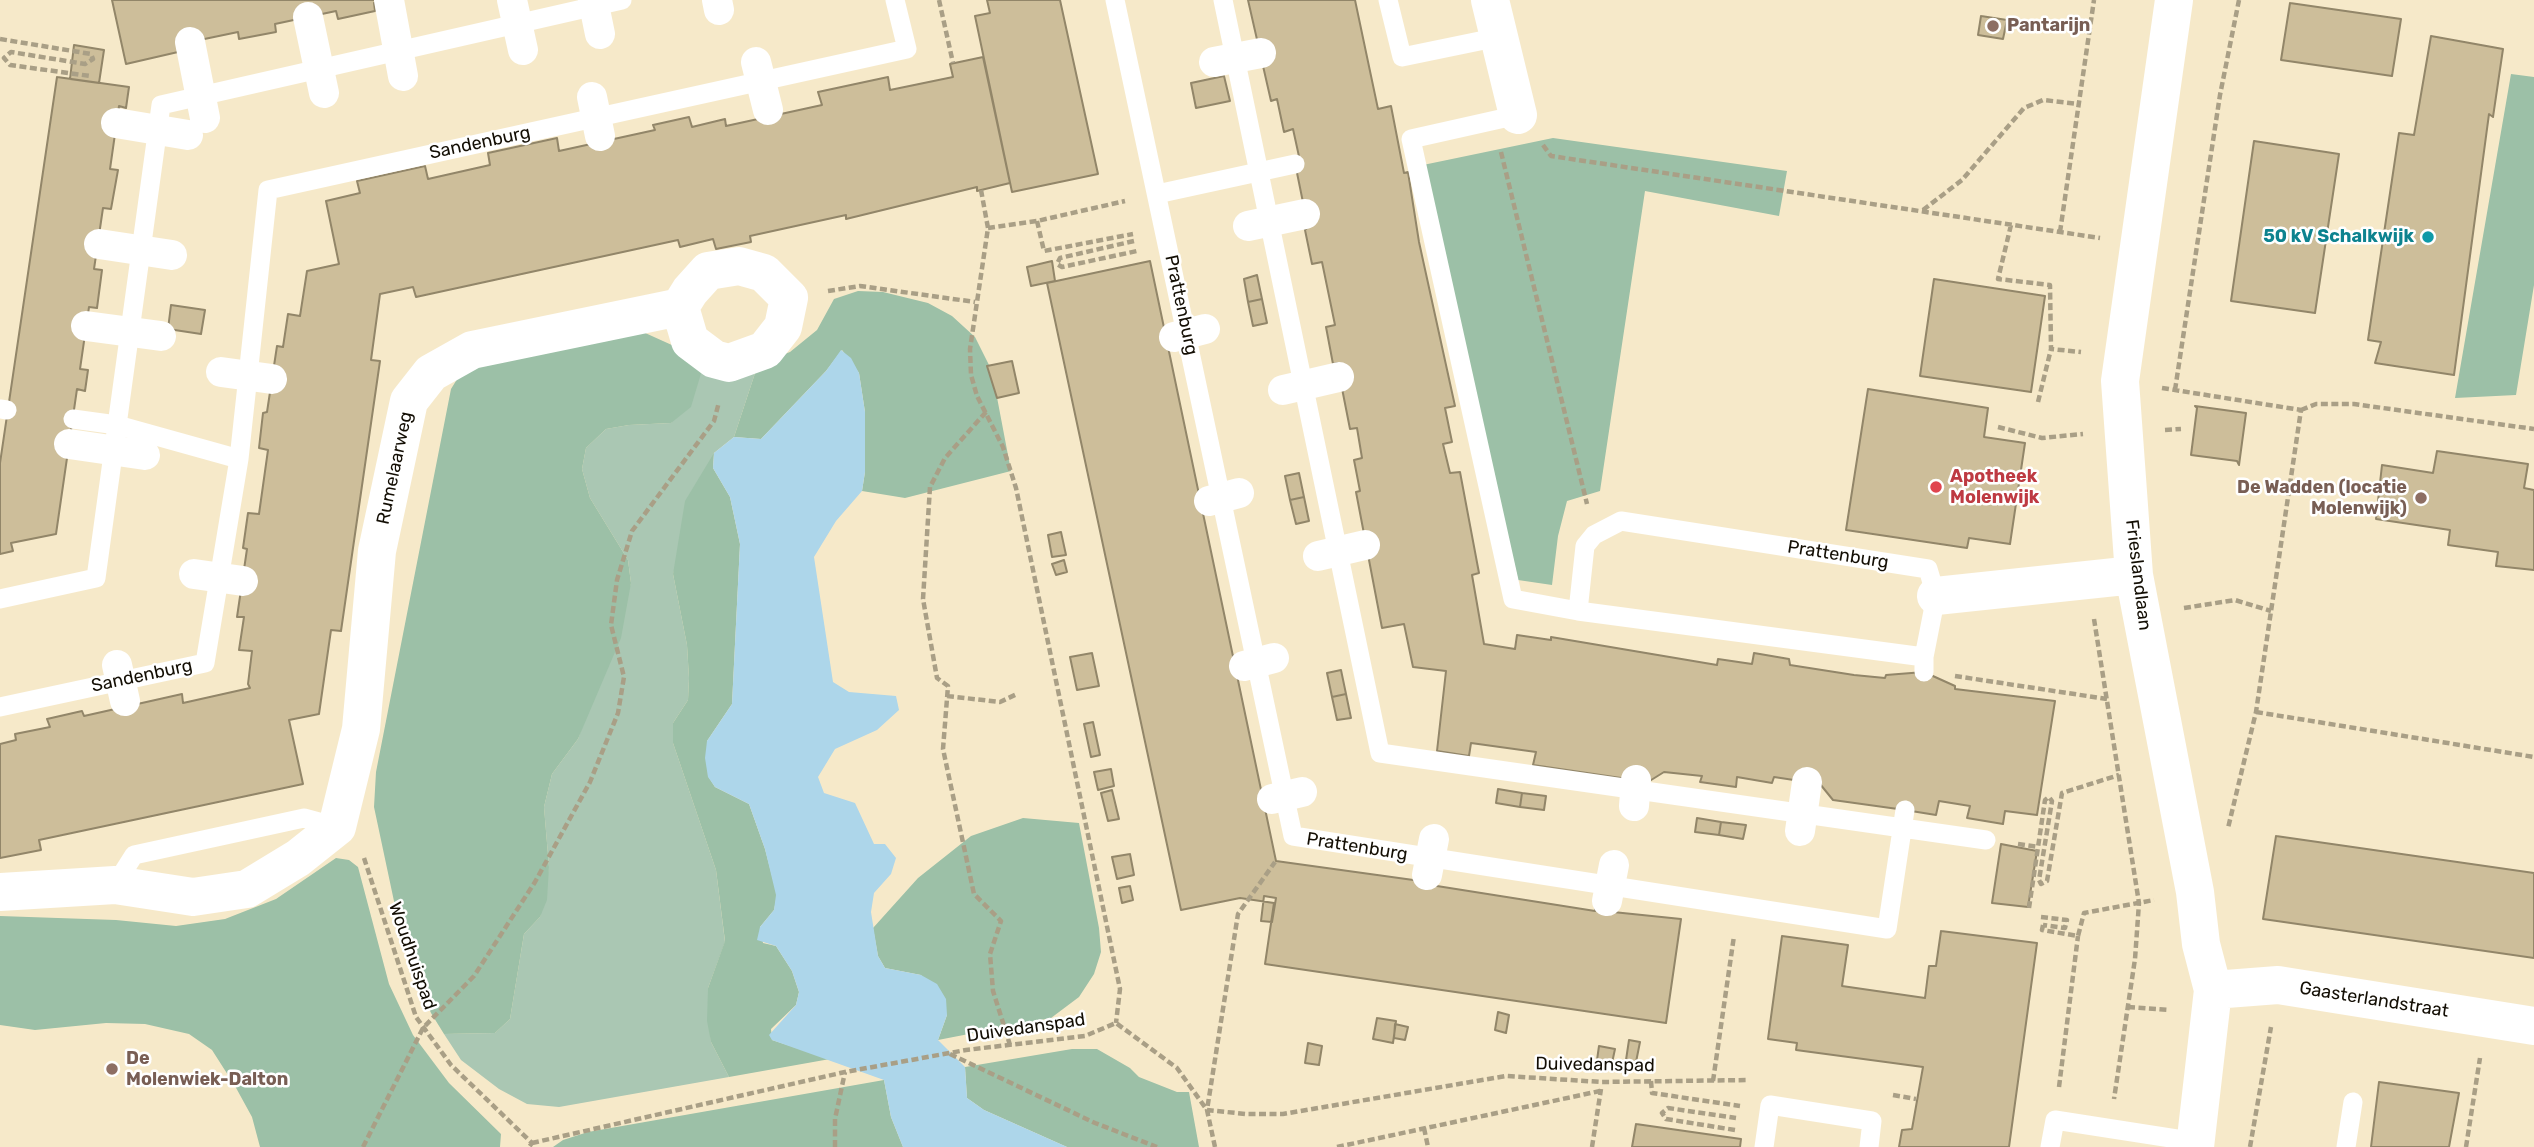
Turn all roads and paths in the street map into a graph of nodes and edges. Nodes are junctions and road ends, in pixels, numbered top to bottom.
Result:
1 (388, 0) edge
2 (512, 0) edge
3 (593, 0) edge
4 (622, 0) edge
5 (895, 0) edge
6 (939, 0) edge
7 (1115, 0) edge
8 (1223, 0) edge
9 (1388, 0) edge
10 (1490, 0) edge
11 (2094, 0) edge
12 (2174, 0) edge
13 (2239, 0) edge
14 (308, 17) dead end
15 (600, 34) dead end
16 (1499, 37) junction
17 (0, 38) edge
18 (190, 42) dead end
19 (523, 50) dead end
20 (1261, 53) dead end
21 (756, 62) dead end
22 (1213, 62) dead end
23 (953, 63) dead end
24 (90, 76) dead end
25 (403, 76) dead end
26 (324, 93) dead end
27 (592, 97) dead end
28 (2079, 104) junction
29 (768, 110) dead end
30 (1505, 118) junction
31 (116, 123) dead end
32 (600, 136) dead end
33 (1295, 164) dead end
34 (1257, 173) junction
35 (981, 190) dead end
36 (1157, 194) junction
37 (1922, 211) junction
38 (1305, 214) dead end
39 (1037, 221) junction
40 (2011, 225) junction
41 (1248, 226) dead end
42 (988, 228) junction
43 (2060, 232) junction
44 (2138, 243) junction
45 (99, 244) dead end
46 (1168, 244) junction
47 (172, 255) dead end
48 (789, 298) junction
49 (975, 302) junction
50 (680, 307) junction
51 (86, 326) dead end
52 (1205, 330) dead end
53 (161, 336) dead end
54 (1174, 337) dead end
55 (2051, 349) junction
56 (729, 363) junction
57 (2122, 369) junction
58 (221, 372) dead end
59 (1339, 377) dead end
60 (272, 379) dead end
61 (1283, 390) dead end
62 (2175, 390) junction
63 (2038, 402) dead end
64 (2301, 410) junction
65 (986, 412) junction
66 (117, 425) junction
67 (1998, 427) dead end
68 (2534, 429) edge
69 (2124, 430) junction
70 (71, 432) joint
71 (145, 455) dead end
72 (239, 459) junction
73 (1239, 493) dead end
74 (1209, 501) dead end
75 (1594, 535) junction
76 (1365, 545) dead end
77 (1318, 556) dead end
78 (194, 574) dead end
79 (2134, 575) junction
80 (2088, 580) junction
81 (243, 581) dead end
82 (1936, 596) junction
83 (0, 599) edge
84 (1578, 611) junction
85 (2271, 611) junction
86 (2142, 614) junction
87 (1274, 658) dead end
88 (1924, 664) junction
89 (117, 666) dead end
90 (1244, 666) dead end
91 (1017, 694) dead end
92 (947, 696) junction
93 (2106, 699) junction
94 (125, 701) dead end
95 (0, 707) edge
96 (2256, 712) junction
97 (2534, 757) edge
98 (2119, 775) junction
99 (1807, 782) dead end
100 (1302, 792) dead end
101 (1272, 799) dead end
102 (1904, 819) junction
103 (337, 827) junction
104 (1800, 831) dead end
105 (1293, 836) junction
106 (1434, 839) dead end
107 (1986, 840) dead end
108 (1614, 865) dead end
109 (1427, 875) dead end
110 (115, 885) junction
111 (0, 892) edge
112 (2195, 892) junction
113 (1607, 901) dead end
114 (2138, 903) junction
115 (1739, 906) junction
116 (2029, 908) dead end
117 (2041, 917) dead end
118 (2078, 936) junction
119 (2278, 985) junction
120 (2213, 990) junction
121 (2487, 1019) junction
122 (1116, 1023) junction
123 (2534, 1026) edge
124 (423, 1028) junction
125 (1010, 1045) junction
126 (949, 1054) junction
127 (845, 1072) junction
128 (1762, 1079) dead end
129 (1713, 1080) junction
130 (1651, 1081) junction
131 (1602, 1082) junction
132 (1600, 1091) junction
133 (2353, 1102) dead end
134 (1747, 1107) dead end
135 (1207, 1110) junction
136 (1745, 1120) dead end
137 (2055, 1120) junction
138 (1424, 1128) junction
139 (2110, 1128) junction
140 (1747, 1132) dead end
141 (531, 1145) edge
142 (2195, 1145) edge
143 (363, 1147) edge
144 (835, 1147) edge
145 (1157, 1147) edge
146 (1215, 1147) edge
147 (1337, 1147) edge
148 (1428, 1147) edge
149 (1592, 1147) edge
150 (1764, 1147) edge
151 (1869, 1147) edge
152 (2050, 1147) edge
153 (2250, 1147) edge
154 (2346, 1147) edge
155 (2466, 1147) edge

1 - 25 street
2 - 19 street
3 - 15 street
4 - 66 lane
5 - 72 lane, Sandenburg
6 - 23 path
7 - 36 lane, Prattenburg
8 - 34 lane
9 - 16 lane
10 - 16 street
11 - 28 path
12 - 44 street, Frieslandlaan
13 - 62 path
14 - 26 street
16 - 30 street
17 - 24 path
18 - 31 street
20 - 22 street
21 - 29 street
27 - 32 street
28 - 37 path
28 - 43 path
30 - 37 path
30 - 75 path
30 - 84 lane
33 - 34 lane
34 - 36 lane
34 - 102 lane
35 - 42 path
36 - 39 path
36 - 46 lane, Prattenburg
37 - 40 path
38 - 41 street
39 - 42 path
39 - 46 path
40 - 43 path
40 - 55 path
42 - 49 path
43 - 44 path
44 - 57 street, Frieslandlaan
45 - 47 street
46 - 105 lane, Prattenburg
48 - 49 path
48 - 50 street
48 - 56 street
49 - 65 path
50 - 56 street
50 - 103 street, Rumelaarweg
51 - 53 street
52 - 54 street
55 - 57 path
55 - 63 path
56 - 124 path
57 - 62 path
57 - 69 street, Frieslandlaan
58 - 60 street
59 - 61 street
62 - 64 path
64 - 68 path
64 - 85 path
65 - 92 path
65 - 122 path
66 - 70 lane
66 - 72 lane
66 - 83 lane
67 - 69 path
69 - 79 street, Frieslandlaan
70 - 71 street
72 - 95 lane, Sandenburg
73 - 74 street
75 - 82 lane, Prattenburg
75 - 84 lane
76 - 77 street
78 - 81 street
79 - 80 street
79 - 86 street, Frieslandlaan
80 - 82 street
80 - 93 path
82 - 88 lane
84 - 88 lane
85 - 86 path
85 - 96 path
86 - 112 street, Frieslandlaan
87 - 90 street
88 - 93 path
89 - 94 street
91 - 92 path
92 - 125 path
93 - 98 path
96 - 97 path
96 - 112 path
98 - 114 path
98 - 116 path
99 - 104 street
100 - 101 street
102 - 107 lane
102 - 115 lane, Prattenburg
103 - 110 street
103 - 110 lane
103 - 124 path, Woudhuispad
105 - 115 lane, Prattenburg
105 - 135 path
106 - 109 street
108 - 113 street
110 - 111 street
112 - 114 path
112 - 120 street, Frieslandlaan
114 - 118 path
114 - 139 path
115 - 129 path
117 - 118 path
118 - 137 path
119 - 120 street, Gaasterlandstraat
119 - 121 street, Gaasterlandstraat
119 - 153 path
120 - 142 street, Frieslandlaan
121 - 123 street, Gaasterlandstraat
121 - 155 path
122 - 125 path, Duivedanspad
122 - 135 path
124 - 141 path, Woudhuispad
124 - 143 path
125 - 126 path, Duivedanspad
126 - 127 path, Duivedanspad
126 - 145 path
127 - 141 path, Duivedanspad
127 - 144 path
128 - 129 path, Duivedanspad
129 - 130 path, Duivedanspad
130 - 131 path, Duivedanspad
130 - 134 path
131 - 132 path
131 - 135 path, Duivedanspad
132 - 138 path
132 - 149 path
133 - 154 lane
135 - 146 path
136 - 140 path
137 - 139 lane
137 - 152 lane
138 - 147 path
138 - 148 path
139 - 142 lane
150 - 151 lane

